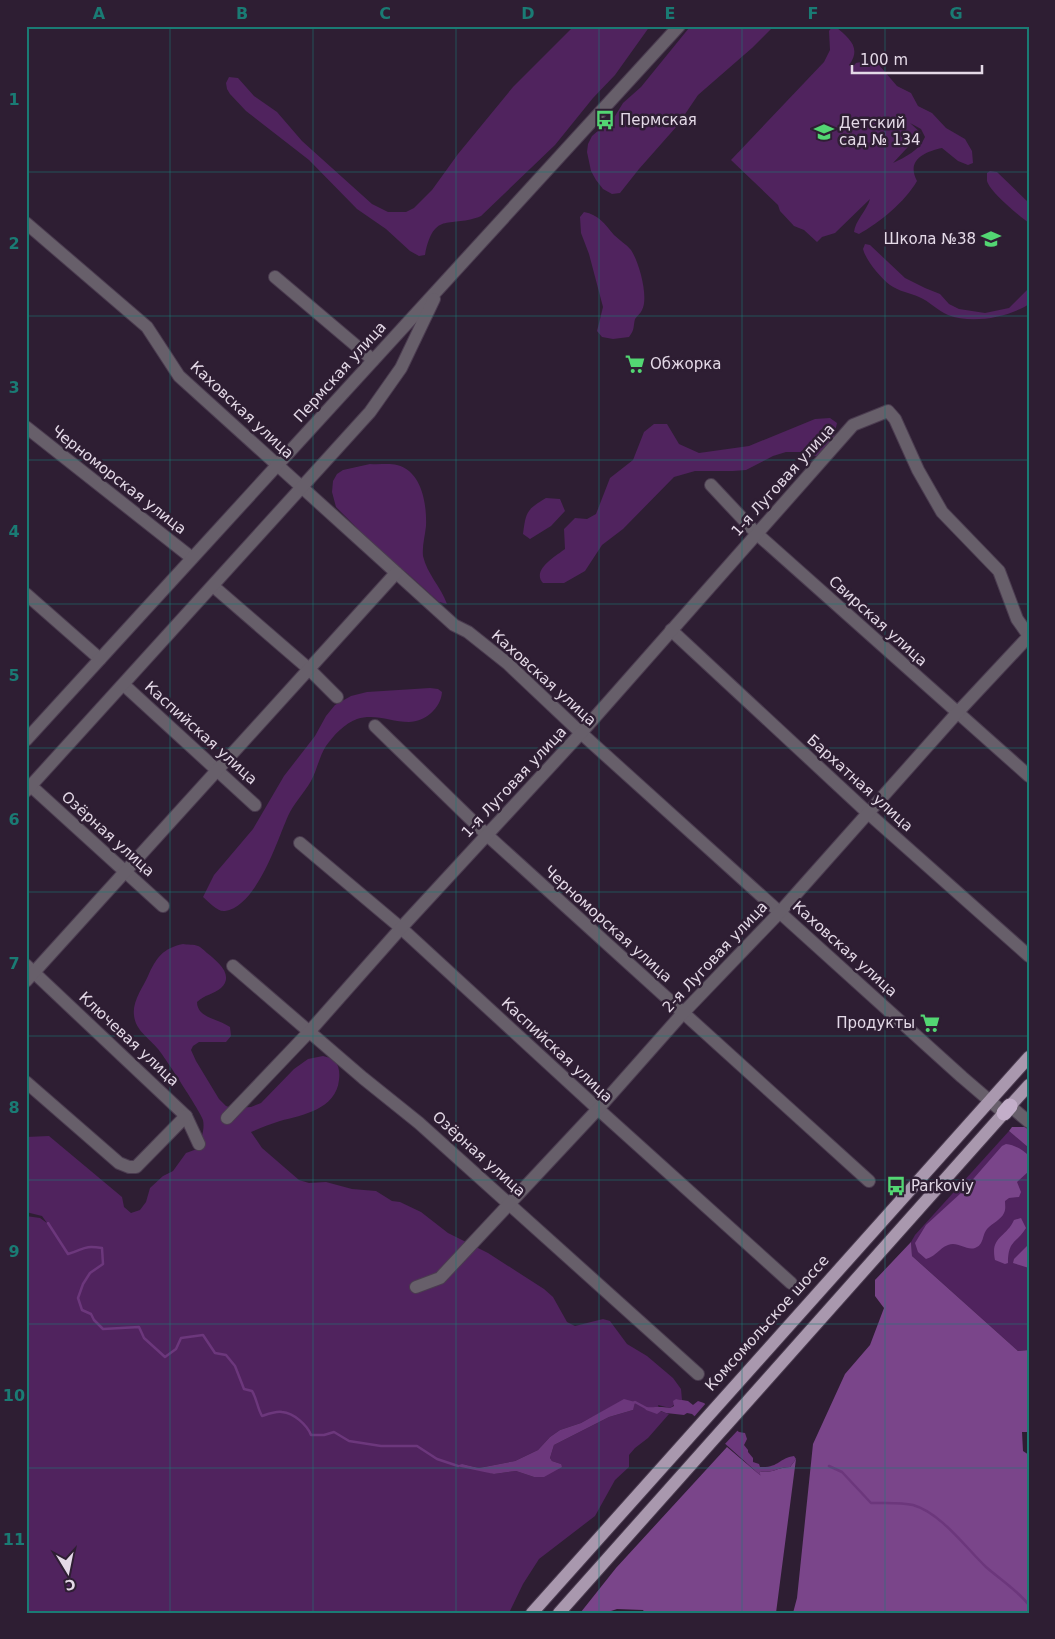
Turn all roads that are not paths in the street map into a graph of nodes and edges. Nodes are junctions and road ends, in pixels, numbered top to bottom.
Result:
1 (679, 26) edge
2 (26, 223) edge
3 (275, 277) dead end
4 (440, 286) junction
5 (373, 360) junction
6 (26, 427) edge
7 (277, 465) junction
8 (710, 485) dead end
9 (302, 487) junction
10 (756, 533) junction
11 (192, 558) junction
12 (396, 573) junction
13 (213, 586) junction
14 (26, 594) edge
15 (671, 630) junction
16 (1029, 636) edge
17 (100, 659) junction
18 (309, 669) junction
19 (124, 685) junction
20 (338, 697) dead end
21 (957, 713) junction
22 (375, 726) dead end
23 (581, 733) junction
24 (26, 740) edge
25 (217, 771) junction
26 (1029, 776) edge
27 (29, 789) edge
28 (255, 805) dead end
29 (868, 813) junction
30 (487, 835) junction
31 (300, 842) dead end
32 (126, 871) junction
33 (163, 906) dead end
34 (780, 912) junction
35 (401, 928) junction
36 (1029, 956) edge
37 (233, 966) dead end
38 (29, 973) edge
39 (683, 1013) junction
40 (309, 1032) junction
41 (1029, 1057) edge
42 (26, 1082) edge
43 (1029, 1085) edge
44 (987, 1098) junction
45 (598, 1109) junction
46 (1007, 1109) junction
47 (186, 1116) junction
48 (227, 1118) dead end
49 (1029, 1122) edge
50 (200, 1144) dead end
51 (868, 1181) dead end
52 (509, 1202) junction
53 (787, 1280) dead end
54 (416, 1287) dead end
55 (698, 1374) dead end
56 (532, 1613) edge
57 (559, 1613) edge

1 - 4 street, Пермская улица
2 - 7 street, Каховская улица
3 - 5 street
4 - 5 street, Пермская улица
4 - 9 street
5 - 7 street, Пермская улица
6 - 11 street, Черноморская улица
7 - 9 street, Каховская улица
7 - 11 street, Пермская улица
8 - 10 street, Свирская улица
9 - 12 street, Каховская улица
9 - 13 street
10 - 15 street, 1-я Луговая улица
10 - 16 street, 1-я Луговая улица
10 - 21 street, Свирская улица
11 - 17 street, Пермская улица
12 - 18 street
12 - 23 street, Каховская улица
13 - 18 street
13 - 19 street
14 - 17 street
15 - 23 street, 1-я Луговая улица
15 - 29 street, Бархатная улица
16 - 21 street, 2-я Луговая улица
17 - 24 street, Пермская улица
18 - 20 street
18 - 25 street
19 - 25 street, Каспийская улица
19 - 27 street
21 - 26 street, Свирская улица
21 - 29 street, 2-я Луговая улица
22 - 30 street, Черноморская улица
23 - 30 street, 1-я Луговая улица
23 - 34 street, Каховская улица
25 - 28 street, Каспийская улица
25 - 32 street
27 - 32 street, Озёрная улица
29 - 34 street, 2-я Луговая улица
29 - 36 street, Бархатная улица
30 - 35 street, 1-я Луговая улица
30 - 39 street, Черноморская улица
31 - 35 street, Каспийская улица
32 - 33 street, Озёрная улица
32 - 38 street
34 - 39 street, 2-я Луговая улица
34 - 44 street, Каховская улица
35 - 40 street, 1-я Луговая улица
35 - 45 street, Каспийская улица
37 - 40 street, Озёрная улица
38 - 47 street, Ключевая улица
39 - 45 street, 2-я Луговая улица
39 - 51 street, Черноморская улица
40 - 48 street, 1-я Луговая улица
40 - 52 street, Озёрная улица
41 - 44 main road, Комсомольское шоссе
42 - 47 street
43 - 46 main road
44 - 46 street, Каховская улица
44 - 56 main road, Комсомольское шоссе
45 - 52 street, 2-я Луговая улица
45 - 53 street, Каспийская улица
46 - 49 street, Каховская улица
46 - 57 main road
47 - 50 street, Ключевая улица
52 - 54 street, 2-я Луговая улица
52 - 55 street, Озёрная улица

